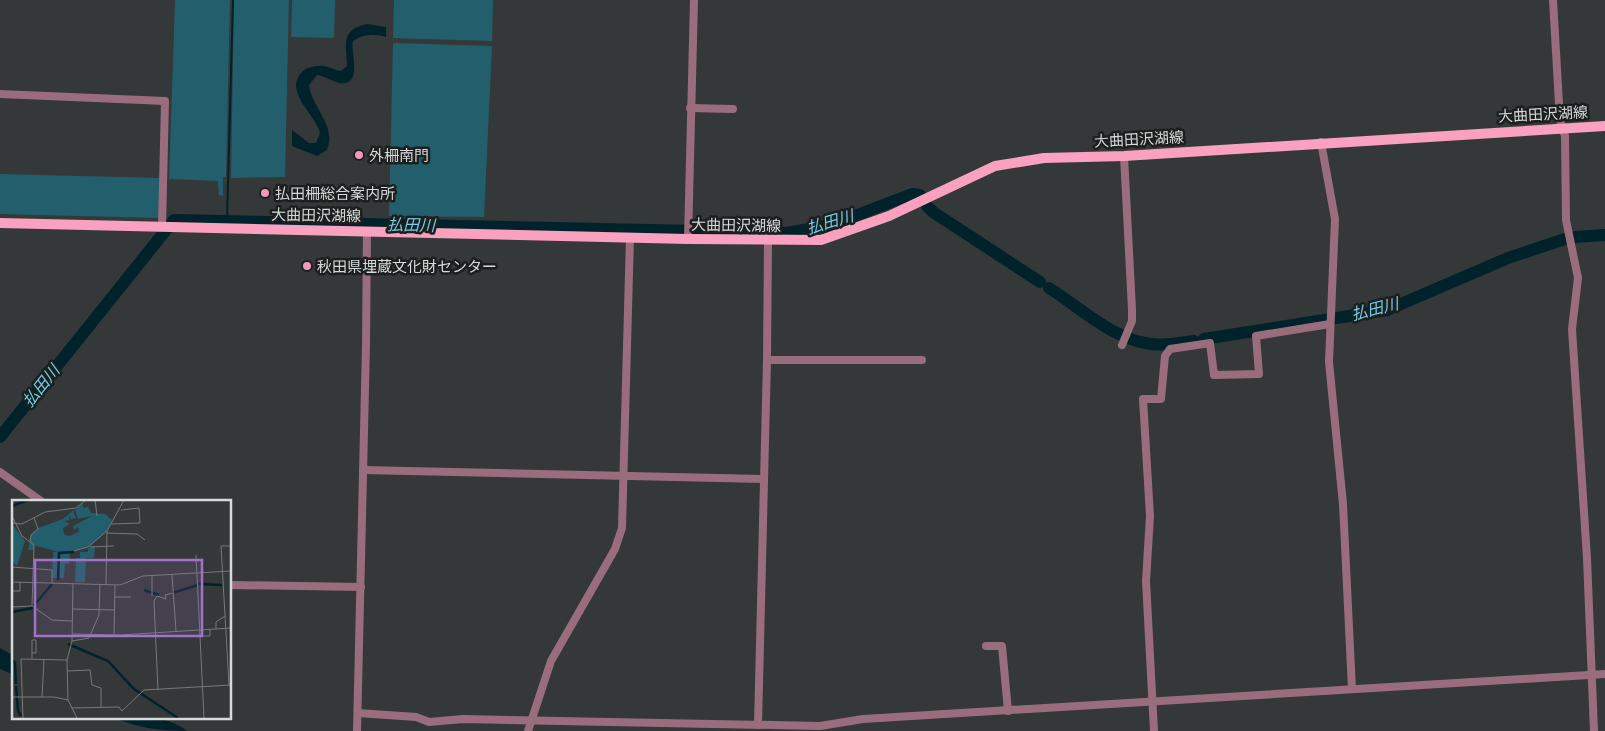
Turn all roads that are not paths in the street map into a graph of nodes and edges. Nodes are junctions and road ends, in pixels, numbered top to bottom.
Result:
1 (694, 0) edge
2 (1553, 0) edge
3 (0, 94) edge
4 (690, 108) junction
5 (733, 109) dead end
6 (1605, 126) edge
7 (1563, 128) junction
8 (1320, 142) junction
9 (1124, 156) junction
10 (0, 223) edge
11 (166, 228) junction
12 (366, 231) junction
13 (630, 237) junction
14 (688, 239) junction
15 (768, 241) junction
16 (1330, 324) junction
17 (1122, 345) dead end
18 (767, 360) junction
19 (922, 360) dead end
20 (363, 470) junction
21 (0, 472) edge
22 (625, 475) junction
23 (764, 479) junction
24 (40, 500) edge
25 (231, 585) edge
26 (361, 587) junction
27 (986, 646) dead end
28 (1605, 674) edge
29 (1590, 675) junction
30 (1352, 690) junction
31 (1152, 702) junction
32 (1008, 711) junction
33 (358, 713) junction
34 (532, 720) junction
35 (758, 725) junction
36 (357, 731) edge
37 (528, 731) edge
38 (1154, 731) edge
39 (1594, 731) edge

1 - 4 street
2 - 7 street
3 - 11 street
4 - 5 street
4 - 14 street
6 - 7 main road, 大曲田沢湖線
7 - 8 main road, 大曲田沢湖線
7 - 29 street
8 - 9 main road, 大曲田沢湖線
8 - 16 street
9 - 15 main road, 大曲田沢湖線
9 - 17 street
10 - 11 main road, 大曲田沢湖線
11 - 12 main road, 大曲田沢湖線
12 - 13 main road, 大曲田沢湖線
12 - 20 street
13 - 14 main road, 大曲田沢湖線
13 - 22 street
14 - 15 main road, 大曲田沢湖線
15 - 18 street
16 - 30 street
16 - 31 street
18 - 19 street
18 - 23 street
20 - 22 street
20 - 26 street
21 - 24 street
22 - 23 street
22 - 34 street
23 - 35 street
25 - 26 street
26 - 33 street
27 - 32 street
28 - 29 street
29 - 30 street
29 - 39 street
30 - 31 street
31 - 32 street
31 - 38 street
32 - 35 street
33 - 34 street
33 - 36 street
34 - 35 street
34 - 37 street

